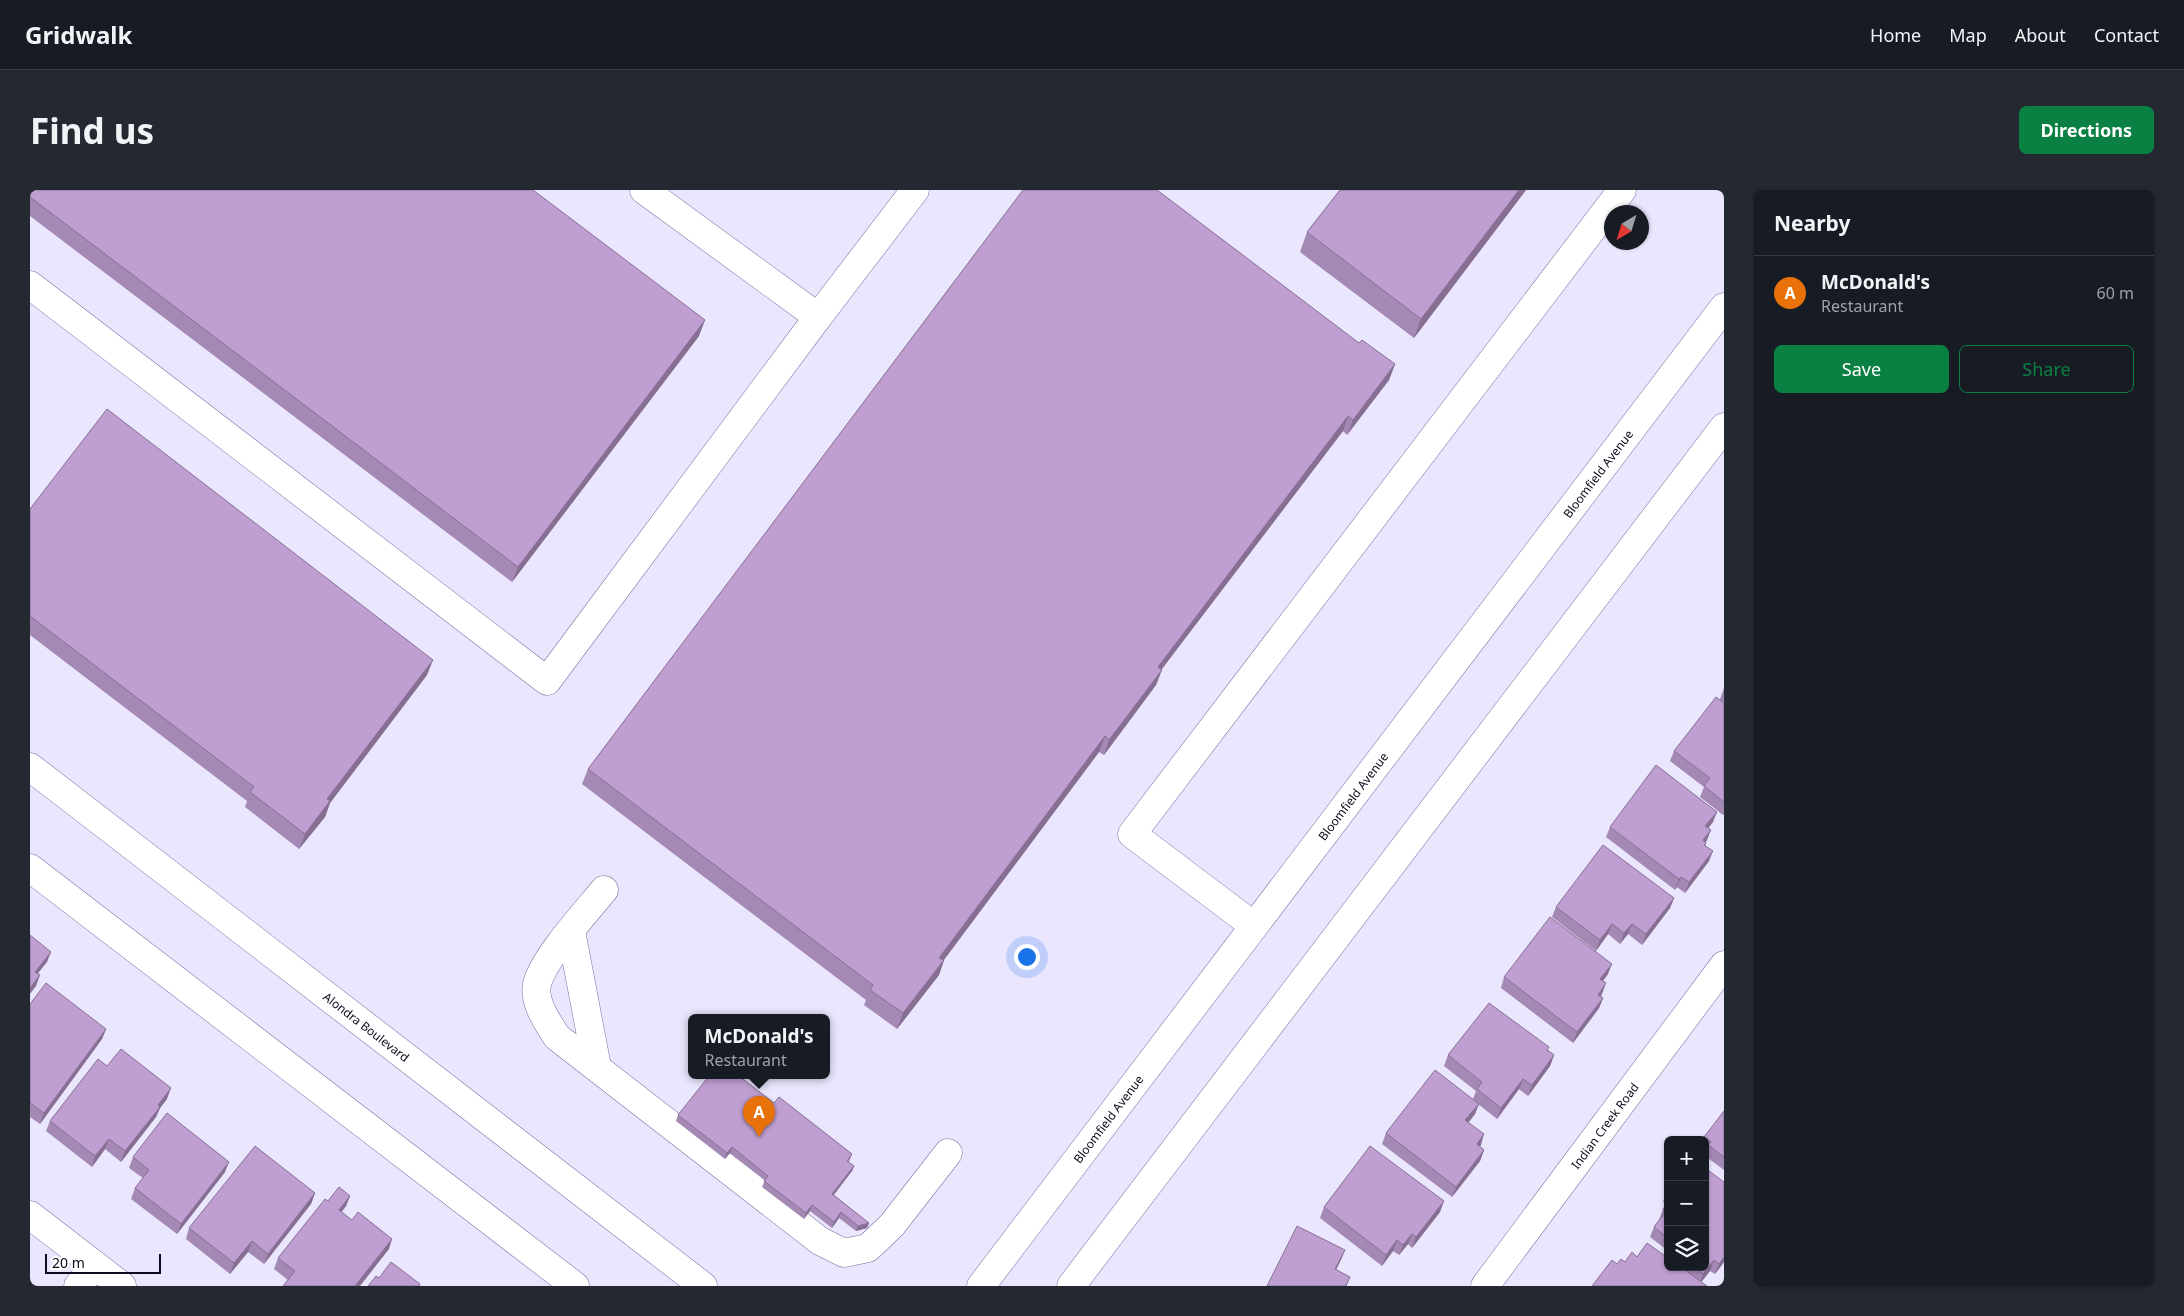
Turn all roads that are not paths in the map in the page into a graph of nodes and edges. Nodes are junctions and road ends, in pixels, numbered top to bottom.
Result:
1 (644, 190) edge
2 (915, 190) edge
3 (1622, 190) edge
4 (30, 285) edge
5 (1724, 307) edge
6 (818, 317) junction
7 (1724, 427) edge
8 (30, 767) edge
9 (30, 868) edge
10 (604, 890) dead end
11 (1254, 926) junction
12 (571, 931) junction
13 (1723, 968) edge
14 (597, 1067) junction
15 (948, 1153) dead end
16 (30, 1215) edge
17 (95, 1265) junction
18 (78, 1286) edge
19 (122, 1286) edge
20 (575, 1286) edge
21 (703, 1286) edge
22 (981, 1286) edge
23 (1071, 1286) edge
24 (1485, 1286) edge

1 - 6 main road
2 - 6 main road
3 - 11 main road
4 - 6 main road
5 - 11 main road, Bloomfield Avenue
7 - 23 main road
8 - 21 main road, Alondra Boulevard
9 - 20 main road
10 - 12 main road
11 - 22 main road, Bloomfield Avenue
12 - 14 main road
12 - 14 main road
13 - 24 main road, Indian Creek Road
14 - 15 main road
16 - 17 main road
17 - 18 main road
17 - 19 main road

